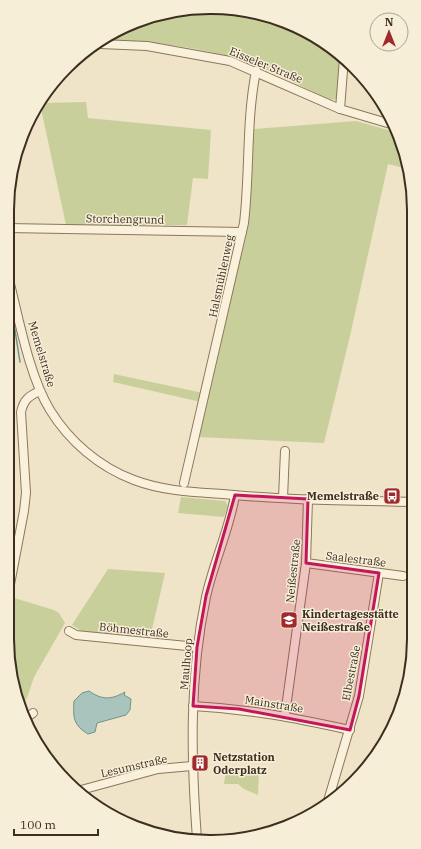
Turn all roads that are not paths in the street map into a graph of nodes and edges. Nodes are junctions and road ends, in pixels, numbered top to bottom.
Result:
1 (105, 44) edge
2 (343, 66) edge
3 (256, 71) junction
4 (340, 109) junction
5 (386, 123) edge
6 (14, 228) edge
7 (242, 232) junction
8 (14, 298) edge
9 (40, 391) junction
10 (284, 451) dead end
11 (184, 483) dead end
12 (235, 495) junction
13 (283, 498) junction
14 (308, 500) junction
15 (407, 502) edge
16 (14, 563) edge
17 (306, 563) junction
18 (379, 573) junction
19 (403, 576) dead end
20 (69, 631) dead end
21 (197, 647) junction
22 (193, 706) junction
23 (33, 713) dead end
24 (30, 715) edge
25 (285, 715) junction
26 (350, 730) junction
27 (192, 766) junction
28 (85, 789) edge
29 (330, 794) edge
30 (197, 835) edge

1 - 3 street, Eisseler Straße
2 - 4 street
3 - 4 street, Eisseler Straße
3 - 7 street, Halsmühlenweg
4 - 5 street, Eisseler Straße
6 - 7 street, Storchengrund
7 - 11 street, Halsmühlenweg
8 - 9 street, Memelstraße
9 - 12 street, Memelstraße
9 - 16 street
10 - 13 street
12 - 13 street, Memelstraße
12 - 21 street, Maulhoop
13 - 14 street, Memelstraße
14 - 15 street, Memelstraße
14 - 17 street, Neißestraße
17 - 18 street, Saalestraße
17 - 25 street, Neißestraße
18 - 19 street, Saalestraße
18 - 26 street, Elbestraße
20 - 21 street, Böhmestraße
21 - 22 street, Maulhoop
22 - 25 street, Mainstraße
22 - 27 street, Maulhoop
23 - 24 street
25 - 26 street, Mainstraße
26 - 29 street, Elbestraße
27 - 28 street, Lesumstraße
27 - 30 street, Maulhoop

